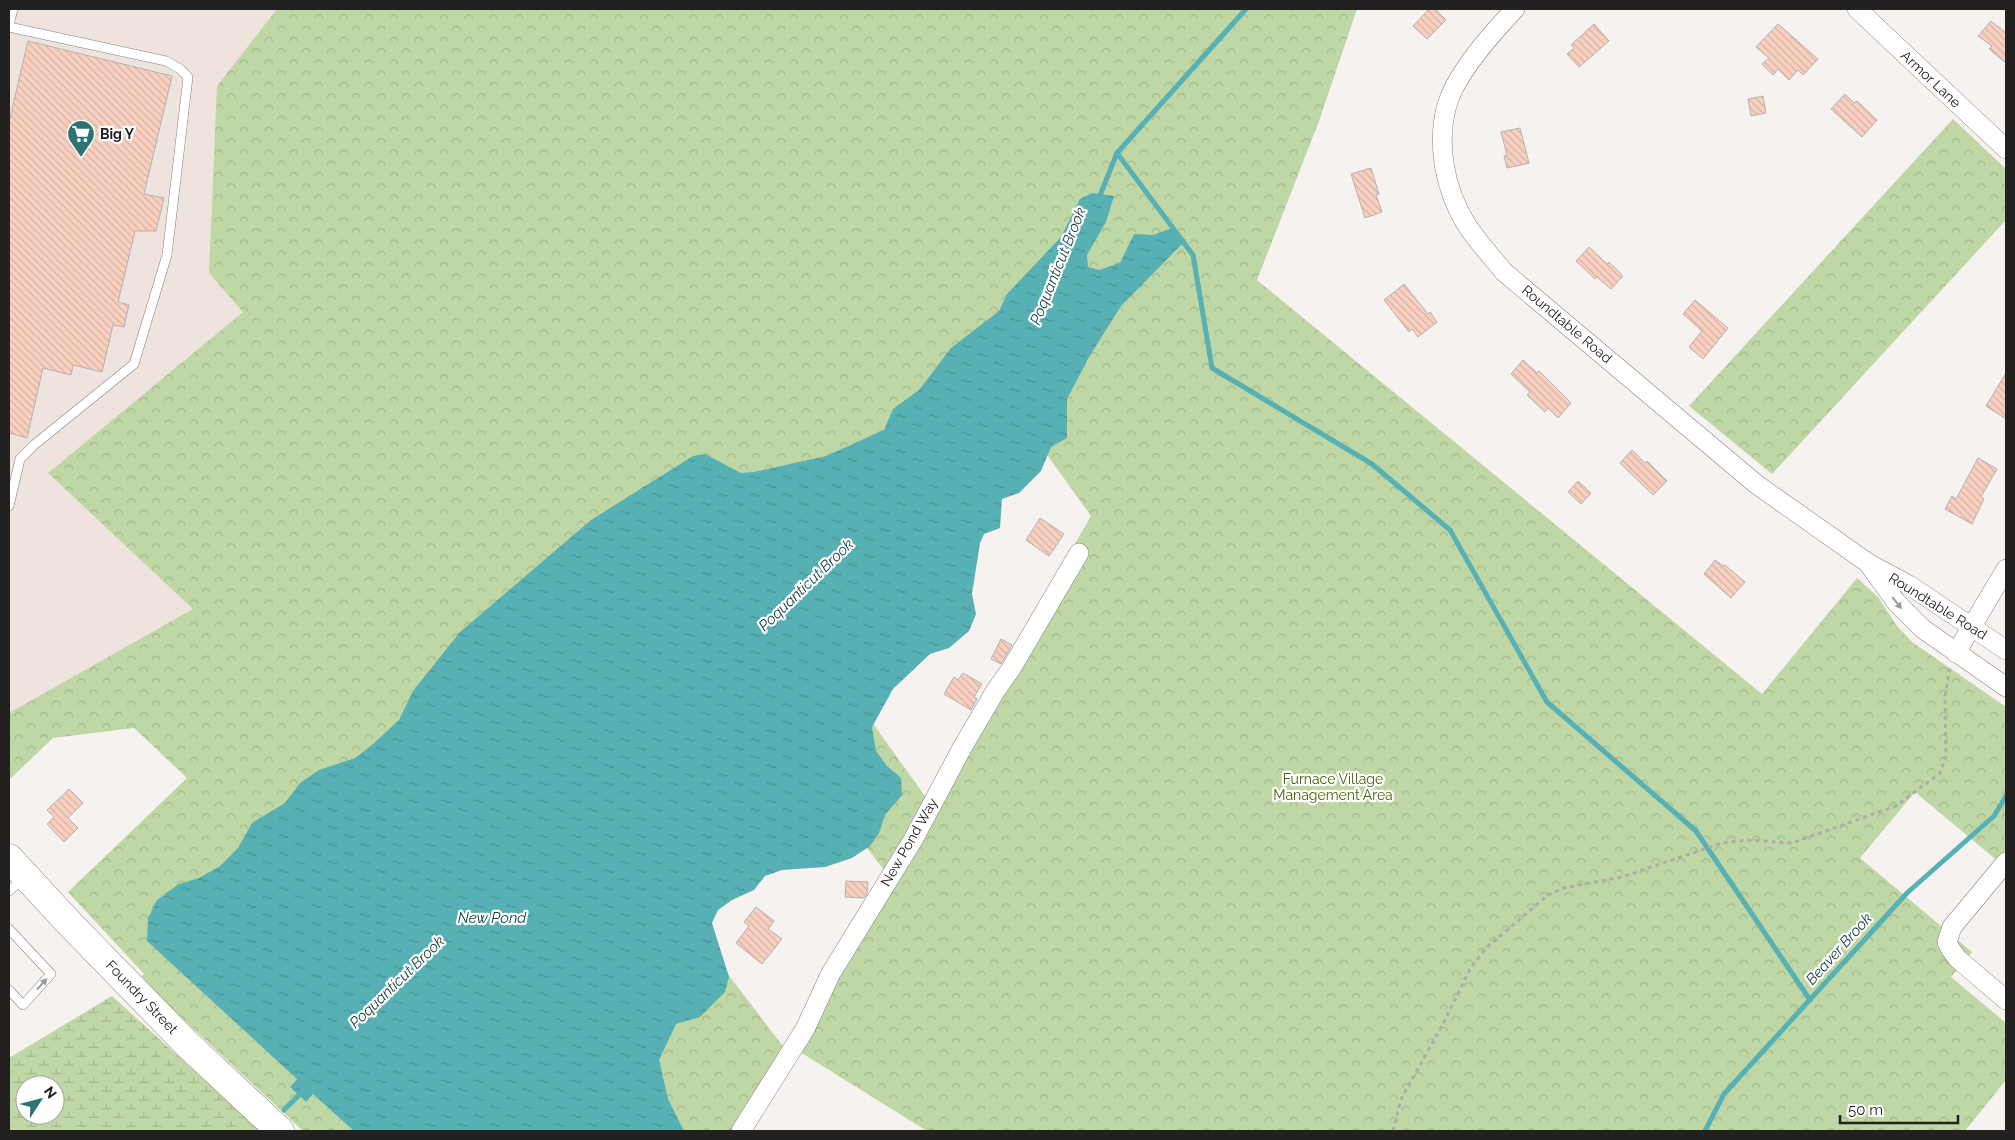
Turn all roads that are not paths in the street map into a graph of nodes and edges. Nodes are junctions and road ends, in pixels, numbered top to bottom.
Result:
1 (13, 9) edge
2 (1515, 9) edge
3 (1856, 9) edge
4 (9, 26) edge
5 (2006, 149) edge
6 (9, 506) edge
7 (1079, 553) dead end
8 (1868, 563) junction
9 (2006, 569) edge
10 (1972, 626) junction
11 (2006, 650) edge
12 (1956, 653) junction
13 (2006, 688) edge
14 (2006, 862) edge
15 (15, 875) edge
16 (9, 929) edge
17 (9, 990) edge
18 (2006, 1000) edge
19 (280, 1131) edge
20 (741, 1131) edge

1 - 4 lane
2 - 8 street, Roundtable Road
3 - 5 street, Armor Lane
4 - 6 lane
7 - 20 street, New Pond Way
8 - 10 street, Roundtable Road
8 -> 12 street, Roundtable Road
9 - 10 street
10 - 11 street, Roundtable Road
10 - 12 street
12 - 13 street, Roundtable Road
14 - 18 street
15 - 19 highway, Foundry Street
17 -> 16 lane

